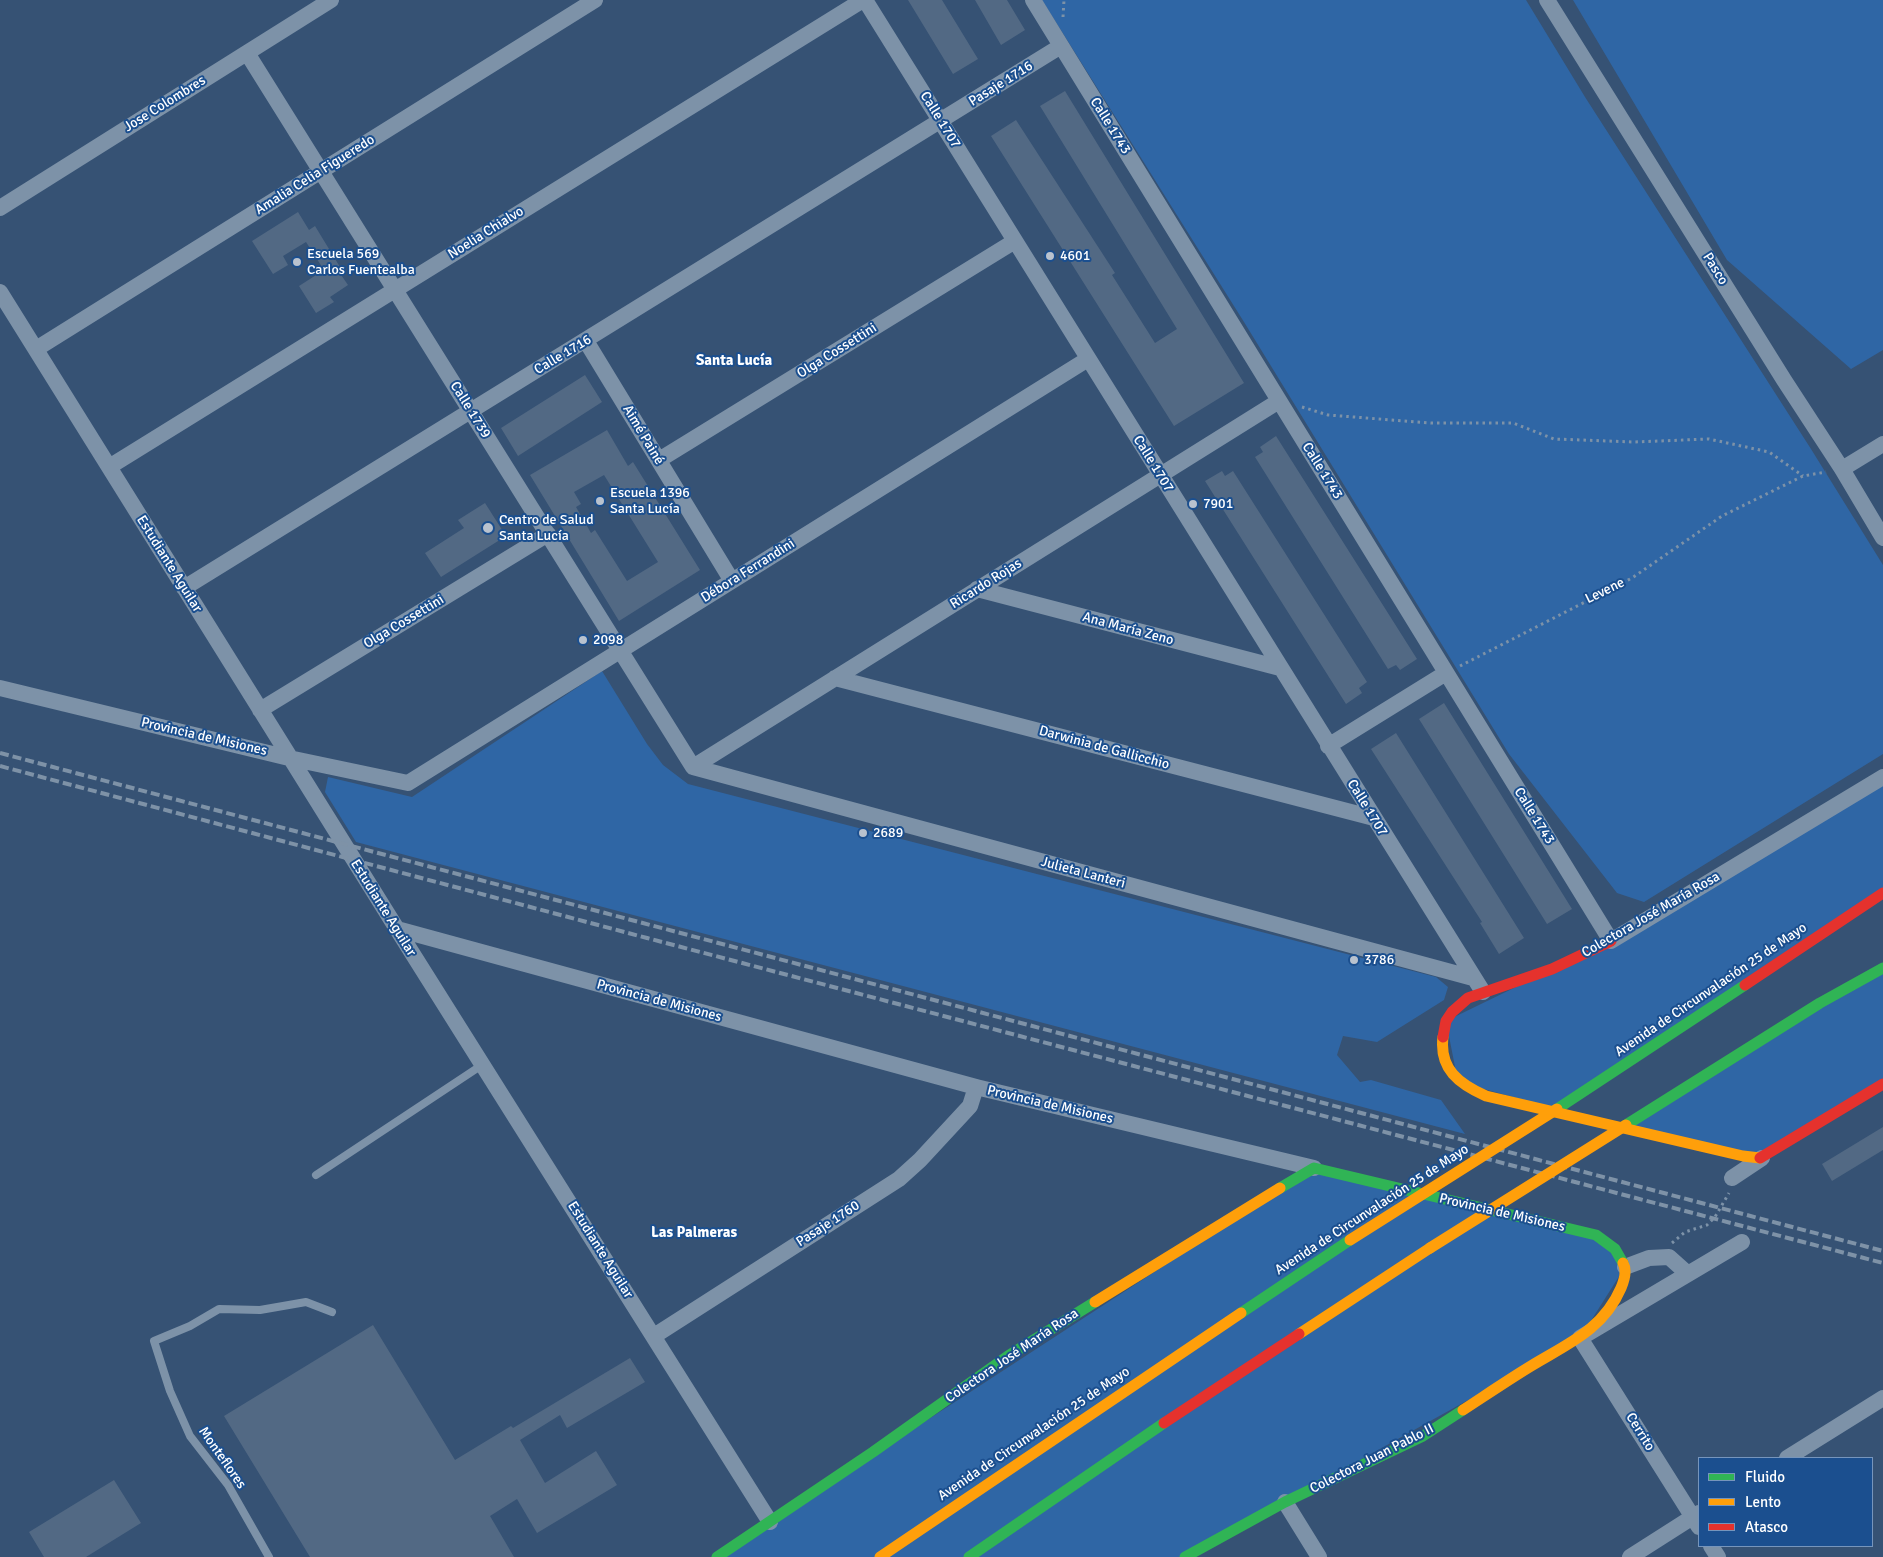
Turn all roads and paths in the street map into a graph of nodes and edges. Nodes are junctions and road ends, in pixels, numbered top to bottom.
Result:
1 (331, 0) edge
2 (595, 0) edge
3 (864, 0) edge
4 (1032, 0) edge
5 (1547, 0) edge
6 (1061, 46) junction
7 (247, 52) junction
8 (940, 121) junction
9 (321, 171) junction
10 (0, 208) edge
11 (1015, 241) junction
12 (395, 290) junction
13 (0, 292) edge
14 (586, 341) junction
15 (36, 349) junction
16 (1088, 359) junction
17 (1279, 400) junction
18 (470, 411) junction
19 (1883, 444) edge
20 (658, 460) junction
21 (109, 467) junction
22 (1842, 469) junction
23 (1160, 474) junction
24 (1803, 476) junction
25 (548, 534) junction
26 (1883, 538) edge
27 (732, 581) junction
28 (184, 588) junction
29 (976, 589) junction
30 (620, 651) junction
31 (1280, 668) junction
32 (1446, 673) junction
33 (835, 678) junction
34 (0, 688) edge
35 (260, 710) junction
36 (1328, 746) junction
37 (290, 758) junction
38 (693, 767) junction
39 (1883, 777) edge
40 (408, 783) joint
41 (1374, 818) junction
42 (1883, 893) edge
43 (396, 929) junction
44 (1611, 941) junction
45 (1883, 968) edge
46 (1473, 978) junction
47 (1483, 992) junction
48 (482, 1065) junction
49 (1883, 1084) edge
50 (976, 1087) junction
51 (1762, 1158) junction
52 (1314, 1168) junction
53 (316, 1175) dead end
54 (1732, 1178) joint
55 (1742, 1242) dead end
56 (1658, 1258) junction
57 (1625, 1267) junction
58 (1688, 1274) junction
59 (332, 1312) dead end
60 (654, 1336) junction
61 (1580, 1338) junction
62 (1883, 1398) edge
63 (1789, 1457) edge
64 (1285, 1502) junction
65 (1697, 1519) edge
66 (770, 1522) junction
67 (269, 1557) edge
68 (717, 1557) edge
69 (880, 1557) edge
70 (970, 1557) edge
71 (1185, 1557) edge
72 (1319, 1557) edge
73 (1630, 1557) edge

1 - 7 street, Jose Colombres
2 - 9 street, Amalia Celia Figueredo
3 - 8 street, Calle 1707
3 - 12 street, Noelia Chialvo
4 - 6 street, Calle 1743
5 - 22 street, Pasco
6 - 8 street, Pasaje 1716
6 - 17 street, Calle 1743
7 - 9 street, Calle 1739
7 - 10 street, Jose Colombres
8 - 11 street, Calle 1707
8 - 14 street, Calle 1716
9 - 12 street, Calle 1739
9 - 15 street, Amalia Celia Figueredo
11 - 16 street, Calle 1707
11 - 20 street, Olga Cossettini
12 - 18 street, Calle 1739
12 - 21 street, Noelia Chialvo
13 - 15 street, Estudiante Aguilar
14 - 18 street, Calle 1716
14 - 20 street, Aimé Painé
15 - 21 street, Estudiante Aguilar
16 - 23 street, Calle 1707
16 - 27 street, Débora Ferrandini
17 - 23 street, Ricardo Rojas
17 - 24 path
17 - 32 street, Calle 1743
18 - 25 street, Calle 1739
18 - 28 street, Calle 1716
19 - 22 street
20 - 27 street, Aimé Painé
21 - 28 street, Estudiante Aguilar
22 - 24 path, Levene
22 - 26 street, Pasco
23 - 29 street, Ricardo Rojas
23 - 31 street, Calle 1707
24 - 32 path, Levene
25 - 30 street, Calle 1739
25 - 35 street, Olga Cossettini
27 - 30 street, Débora Ferrandini
28 - 35 street, Estudiante Aguilar
29 - 31 street, Ana María Zeno
29 - 33 street, Ricardo Rojas
30 - 38 street, Calle 1739
30 - 40 street, Débora Ferrandini
31 - 36 street, Calle 1707
32 - 36 street
32 - 44 street, Calle 1743
33 - 38 street, Ricardo Rojas
33 - 41 street, Darwinia de Gallicchio
34 - 37 street, Provincia de Misiones
35 - 37 street, Estudiante Aguilar
36 - 41 street, Calle 1707
37 - 40 street, Provincia de Misiones
37 - 43 street, Estudiante Aguilar
38 - 46 street, Julieta Lanteri
39 - 44 street, Colectora José María Rosa
41 - 46 street, Calle 1707
42 - 69 main road, Avenida de Circunvalación 25 de Mayo, bridge
43 - 48 street, Estudiante Aguilar
43 - 50 street, Provincia de Misiones
44 - 47 main road, Colectora José María Rosa
45 - 70 main road, bridge
46 - 47 street, Calle 1707
47 - 51 main road, Colectora José María Rosa
48 - 53 lane
48 - 60 street, Estudiante Aguilar
49 - 51 main road
50 - 52 street, Provincia de Misiones
50 - 60 street, Pasaje 1760
51 - 54 street
52 - 57 main road, Provincia de Misiones
52 - 66 main road, Colectora José María Rosa
54 - 56 path
55 - 58 street, Colectora Juan Pablo II
56 - 57 street
56 - 58 street
57 - 61 main road, Colectora Juan Pablo II
58 - 61 street, Colectora Juan Pablo II
59 - 67 lane, Monteflores
60 - 66 street, Estudiante Aguilar
61 - 64 main road, Colectora Juan Pablo II
61 - 65 street, Cerrito
62 - 63 street
64 - 71 main road, Colectora Juan Pablo II
64 - 72 street
65 - 73 street
66 - 68 main road, Colectora José María Rosa

